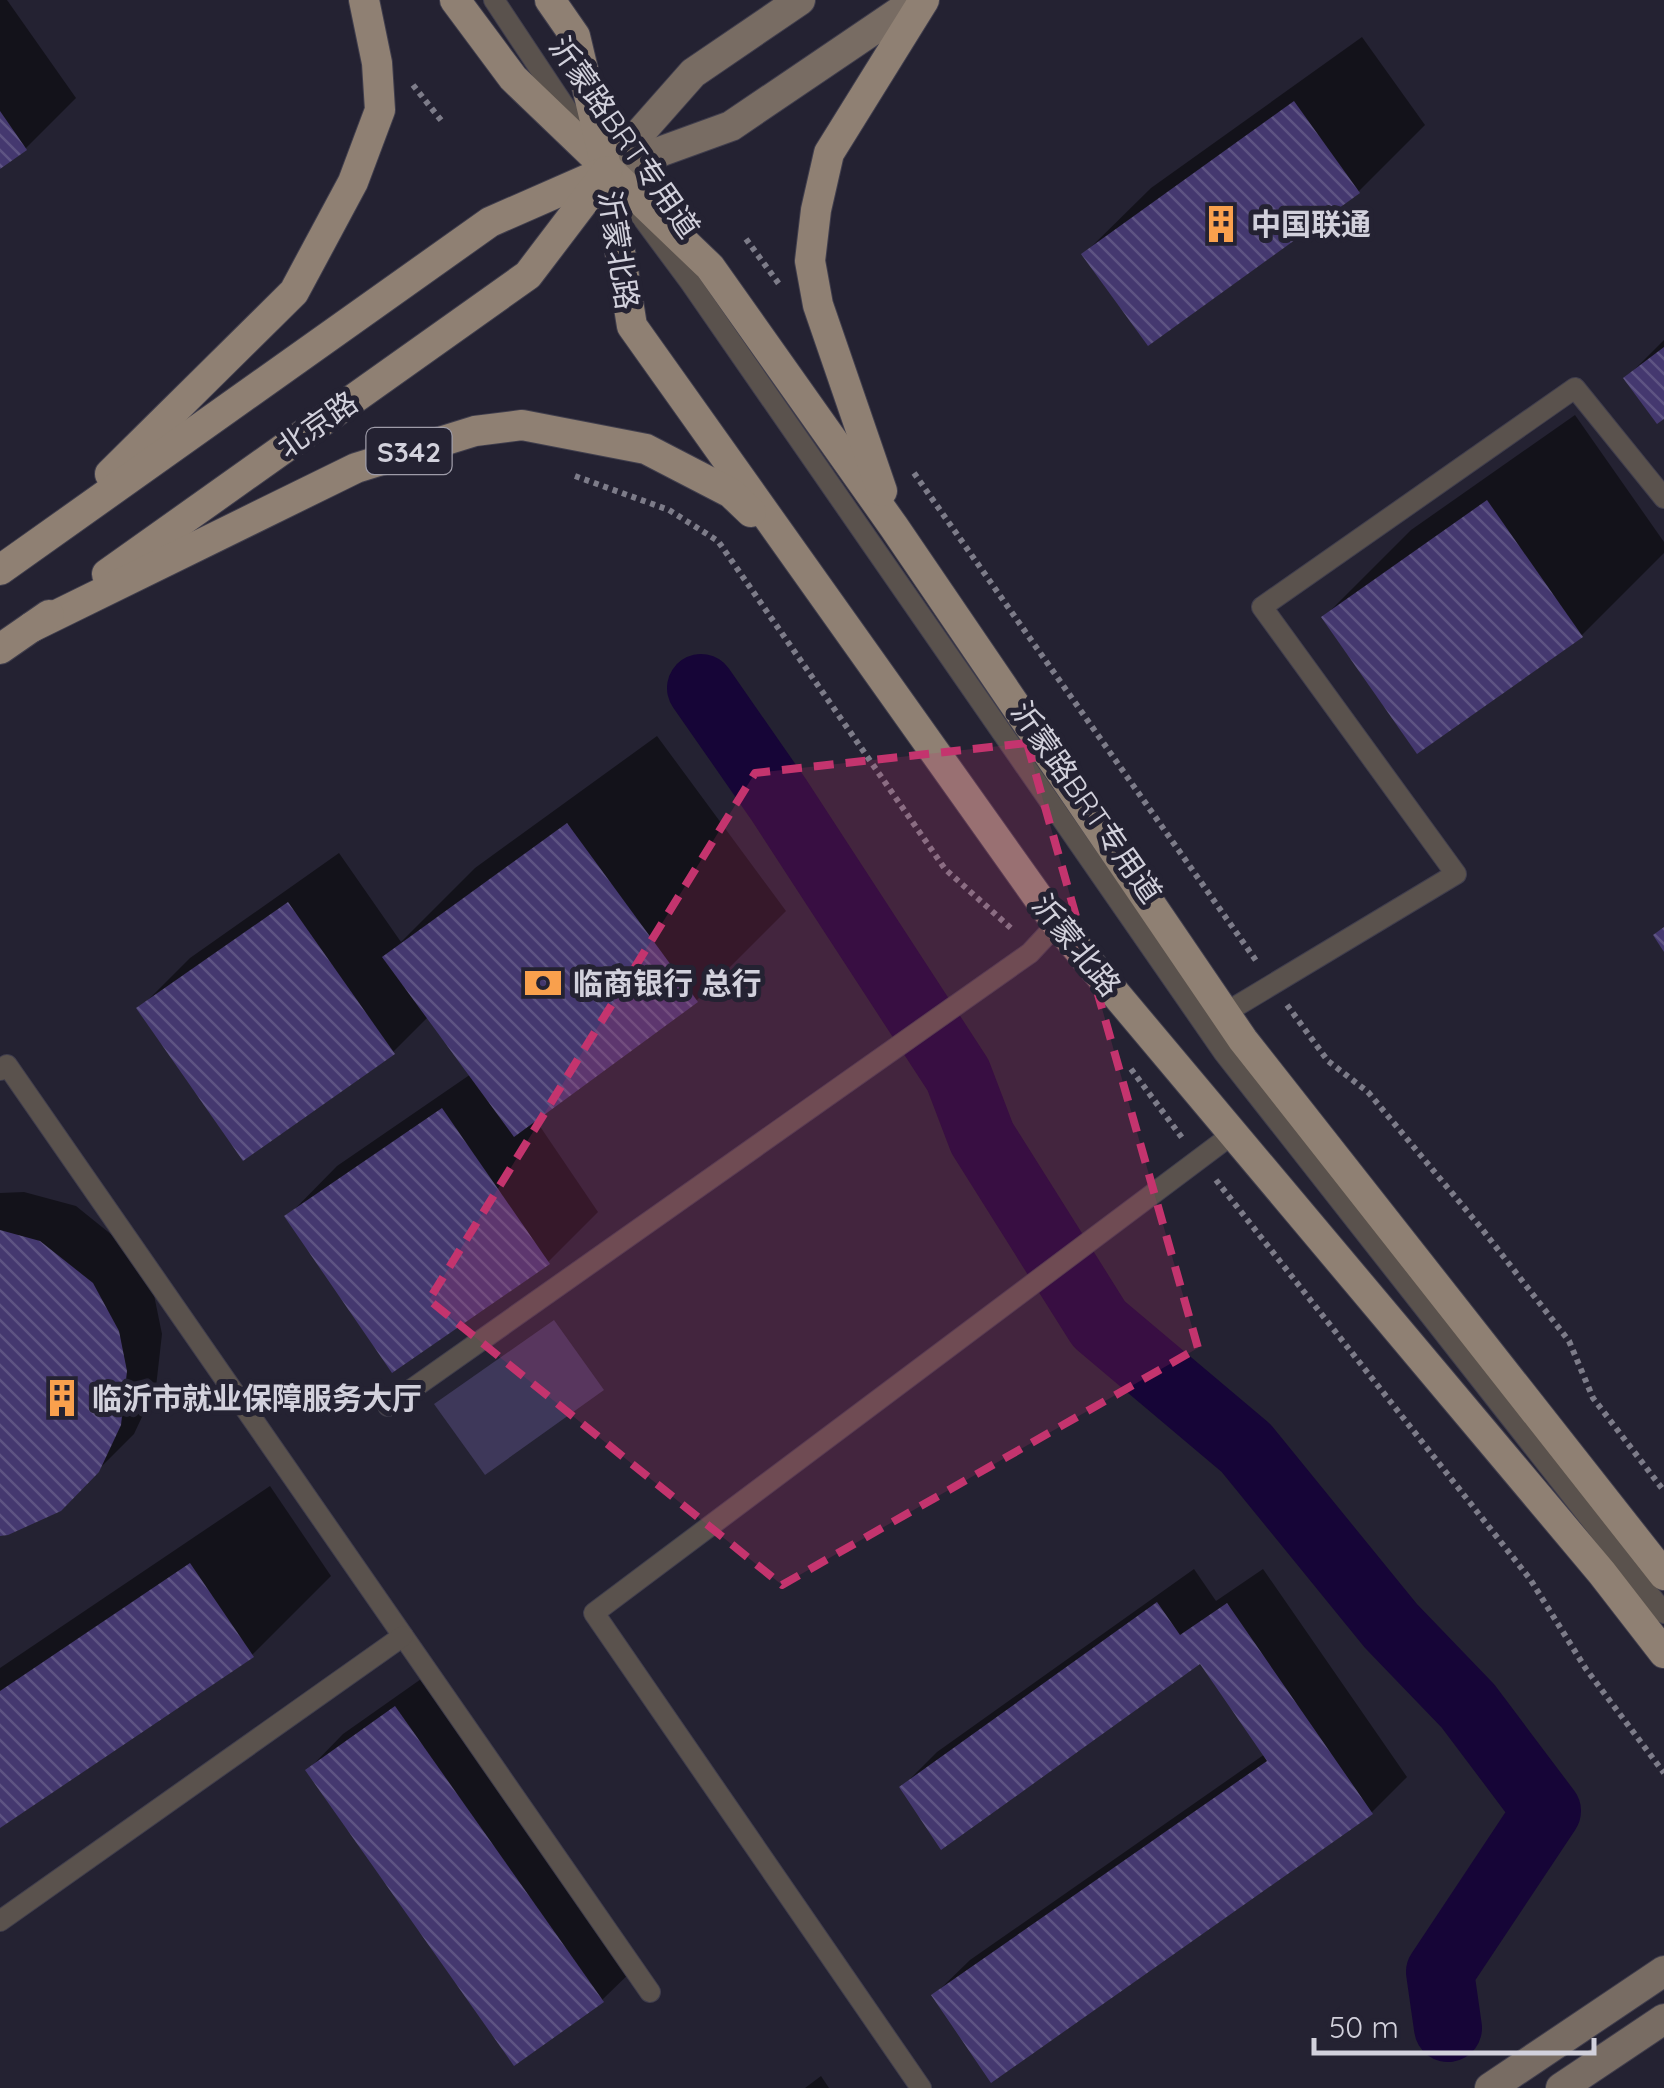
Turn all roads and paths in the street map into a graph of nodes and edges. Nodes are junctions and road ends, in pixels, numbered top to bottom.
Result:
1 (364, 0) edge
2 (455, 0) edge
3 (494, 0) edge
4 (550, 0) edge
5 (800, 0) edge
6 (920, 0) edge
7 (606, 170) junction
8 (746, 239) dead end
9 (781, 286) dead end
10 (906, 462) dead end
11 (575, 476) dead end
12 (1664, 498) edge
13 (894, 528) junction
14 (44, 539) junction
15 (788, 546) junction
16 (0, 570) edge
17 (32, 627) junction
18 (0, 650) edge
19 (1057, 924) junction
20 (1030, 954) junction
21 (1272, 984) junction
22 (1224, 1013) junction
23 (1120, 1055) dead end
24 (0, 1070) edge
25 (1234, 1133) junction
26 (1200, 1160) junction
27 (388, 1406) dead end
28 (1664, 1491) edge
29 (1664, 1576) edge
30 (1664, 1614) edge
31 (403, 1636) junction
32 (1664, 1653) edge
33 (1664, 1773) edge
34 (0, 1920) edge
35 (1664, 1971) edge
36 (650, 1992) dead end
37 (1664, 2019) edge
38 (921, 2088) edge
39 (1490, 2088) edge
40 (1561, 2088) edge

1 - 14 main road
2 - 7 main road, 沂蒙北路
3 - 7 lane, 沂蒙路BRT专用道
4 - 7 main road, 沂蒙北路
5 - 7 main road, 北京路
6 - 7 main road, 北京路
6 - 13 main road
7 - 13 main road, 沂蒙北路
7 - 14 main road, 北京路
7 - 15 main road, 沂蒙北路
7 - 17 main road, 北京路
7 - 30 lane, 沂蒙路BRT专用道
8 - 9 path
10 - 21 path
11 - 20 path
12 - 21 lane
13 - 22 main road, 沂蒙北路
14 - 16 main road, 北京路
15 - 17 main road, S342
15 - 19 main road, 沂蒙北路
17 - 18 main road, 北京路
19 - 20 lane
19 - 25 main road, 沂蒙北路
20 - 27 lane
21 - 22 lane
21 - 28 path
22 - 29 main road, 沂蒙北路
23 - 26 path
24 - 31 lane
25 - 26 lane
25 - 32 main road, 沂蒙北路
26 - 33 path
26 - 38 lane
31 - 34 lane
31 - 36 lane
35 - 39 main road
37 - 40 main road

